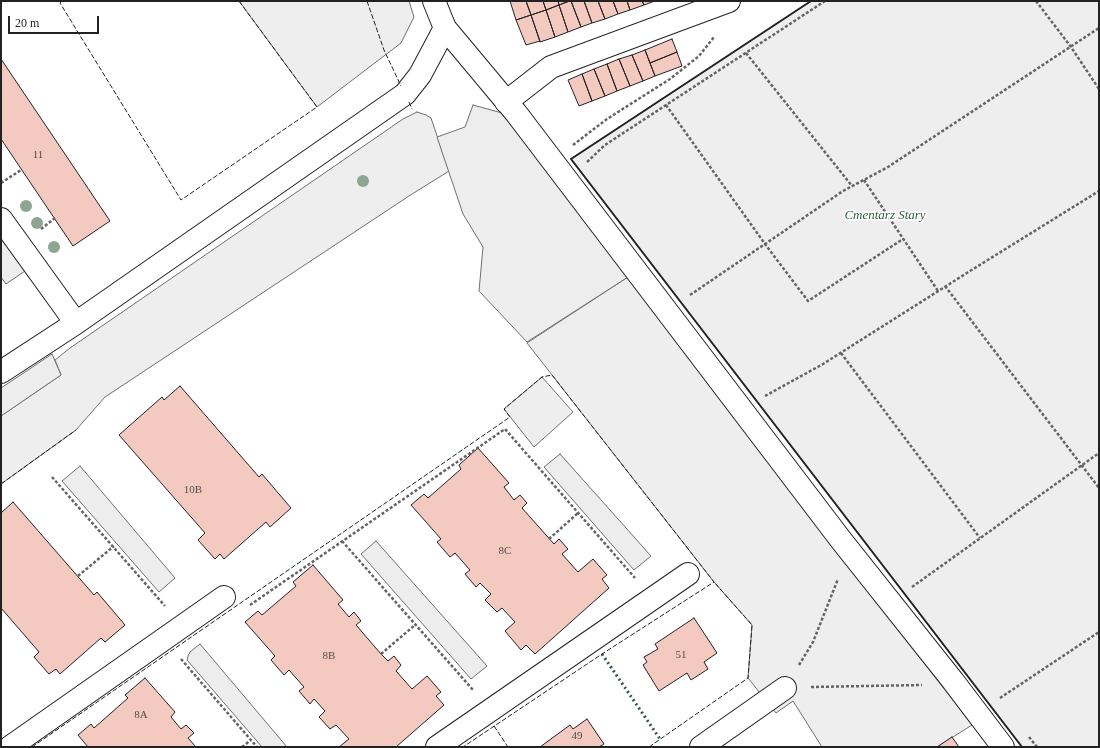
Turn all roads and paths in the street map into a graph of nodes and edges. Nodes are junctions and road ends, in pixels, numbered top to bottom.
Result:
1 (434, 1) edge
2 (729, 1) edge
3 (825, 1) edge
4 (1036, 1) edge
5 (445, 28) junction
6 (1099, 28) edge
7 (718, 32) dead end
8 (1071, 47) junction
9 (746, 53) junction
10 (1099, 89) edge
11 (506, 102) junction
12 (666, 105) junction
13 (571, 147) dead end
14 (591, 168) dead end
15 (21, 170) dead end
16 (864, 180) junction
17 (1, 183) edge
18 (852, 186) junction
19 (1099, 191) edge
20 (1, 219) edge
21 (903, 239) junction
22 (765, 244) junction
23 (945, 286) junction
24 (685, 289) dead end
25 (938, 291) junction
26 (76, 323) junction
27 (841, 353) junction
28 (1, 372) edge
29 (762, 390) dead end
30 (766, 395) junction
31 (771, 402) dead end
32 (743, 410) junction
33 (1099, 453) edge
34 (1081, 466) junction
35 (52, 477) dead end
36 (1099, 488) edge
37 (578, 513) junction
38 (980, 538) junction
39 (549, 539) dead end
40 (841, 540) junction
41 (342, 541) junction
42 (114, 546) junction
43 (688, 574) dead end
44 (78, 576) dead end
45 (910, 588) dead end
46 (224, 597) dead end
47 (653, 599) junction
48 (244, 609) dead end
49 (168, 610) dead end
50 (415, 625) junction
51 (1099, 632) edge
52 (177, 654) dead end
53 (381, 654) dead end
54 (953, 680) junction
55 (785, 688) junction
56 (998, 699) dead end
57 (490, 710) junction
58 (1027, 735) dead end
59 (251, 740) junction
60 (10, 747) edge
61 (242, 747) edge
62 (257, 747) edge
63 (437, 747) edge
64 (702, 747) edge
65 (1002, 747) edge
66 (1037, 747) edge

1 - 5 street
2 - 11 street
3 - 9 path
4 - 8 path
5 - 11 street
5 - 26 street
6 - 8 path
7 - 13 path
8 - 10 path
8 - 16 path
9 - 12 path
9 - 18 path
11 - 32 street
12 - 14 path
12 - 22 path
15 - 17 path
16 - 18 path
16 - 21 path
18 - 22 path
19 - 23 path
20 - 26 street
21 - 22 path
21 - 25 path
22 - 24 path
23 - 25 path
23 - 34 path
25 - 27 path
26 - 28 street
27 - 30 path
27 - 38 path
29 - 30 path
30 - 31 path
30 - 32 path
32 - 40 street
33 - 34 path
34 - 36 path
34 - 38 path
35 - 42 path
37 - 39 path
37 - 41 path
37 - 47 path
38 - 45 path
40 - 54 street
40 - 55 path
41 - 48 path
41 - 50 path
42 - 44 path
42 - 49 path
43 - 47 street
46 - 60 street
47 - 57 street
50 - 53 path
50 - 57 path
51 - 56 path
52 - 59 path
54 - 55 path
54 - 65 street
55 - 64 street
57 - 63 street
58 - 66 path
59 - 61 path
59 - 62 path

